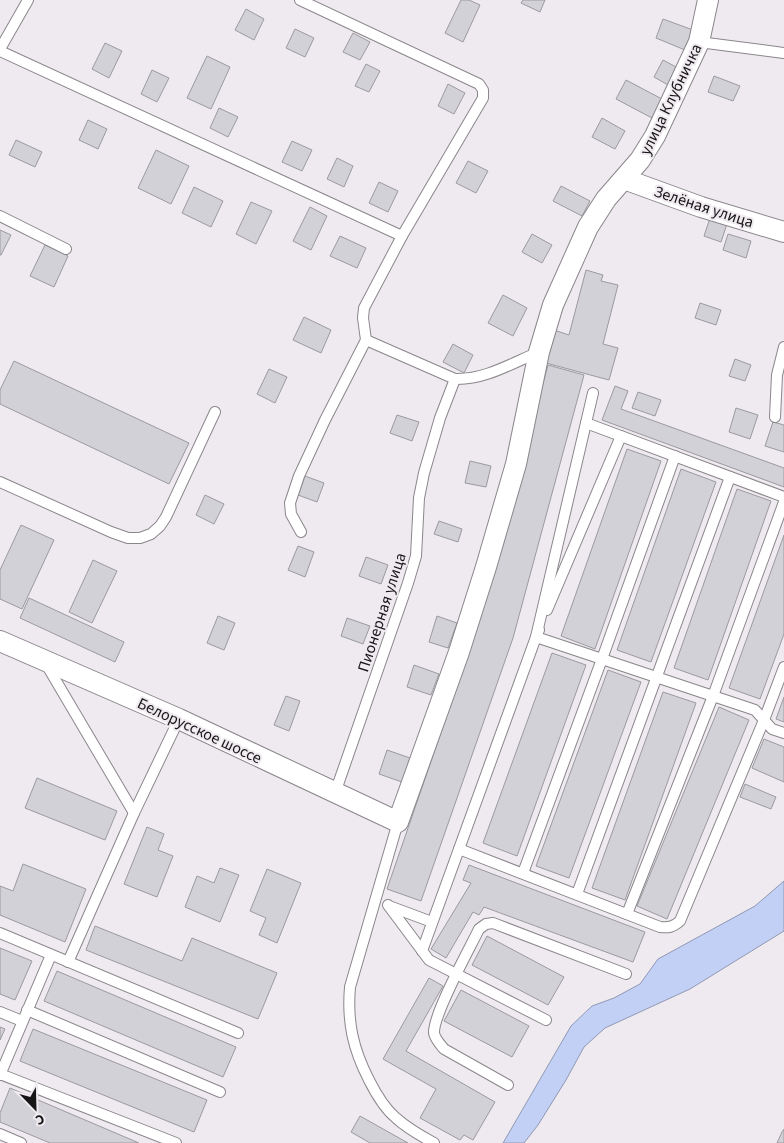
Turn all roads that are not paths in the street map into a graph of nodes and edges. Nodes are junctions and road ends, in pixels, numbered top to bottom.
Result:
1 (28, 0) edge
2 (300, 0) edge
3 (708, 0) edge
4 (699, 42) junction
5 (0, 50) edge
6 (784, 53) edge
7 (624, 179) junction
8 (0, 216) edge
9 (784, 232) edge
10 (402, 236) junction
11 (66, 249) dead end
12 (366, 340) junction
13 (784, 347) edge
14 (539, 352) junction
15 (455, 379) junction
16 (593, 393) dead end
17 (214, 412) dead end
18 (775, 417) dead end
19 (586, 423) junction
20 (620, 436) junction
21 (675, 456) junction
22 (730, 477) junction
23 (0, 482) edge
24 (784, 498) edge
25 (784, 502) edge
26 (301, 532) dead end
27 (536, 637) junction
28 (0, 641) edge
29 (602, 659) junction
30 (44, 661) junction
31 (784, 667) edge
32 (658, 678) junction
33 (713, 696) junction
34 (179, 719) junction
35 (764, 720) junction
36 (784, 733) edge
37 (335, 793) junction
38 (134, 813) junction
39 (398, 822) junction
40 (459, 849) junction
41 (523, 873) junction
42 (577, 894) junction
43 (375, 901) junction
44 (388, 906) junction
45 (627, 914) junction
46 (432, 922) junction
47 (0, 933) edge
48 (422, 951) junction
49 (51, 955) junction
50 (68, 962) junction
51 (626, 974) dead end
52 (456, 975) junction
53 (27, 1010) junction
54 (0, 1012) edge
55 (546, 1020) dead end
56 (22, 1021) junction
57 (238, 1033) dead end
58 (0, 1075) edge
59 (508, 1085) dead end
60 (220, 1092) dead end
61 (0, 1134) edge
62 (21, 1143) edge
63 (176, 1143) edge
64 (434, 1143) edge

1 - 5 lane
2 - 10 lane
3 - 4 street, улица Клубничка
4 - 6 lane
4 - 7 street, улица Клубничка
5 - 10 lane
7 - 9 street, Зелёная улица
7 - 14 street, улица Клубничка
8 - 11 lane
10 - 12 lane
12 - 15 lane
12 - 26 lane
13 - 18 lane
14 - 15 lane
14 - 39 street, улица Клубничка
15 - 37 lane, Пионерная улица
16 - 19 lane
17 - 23 lane
19 - 20 lane
19 - 27 lane
20 - 21 lane
20 - 27 lane
21 - 22 lane
21 - 29 lane
22 - 24 lane
22 - 32 lane
25 - 33 lane
27 - 29 lane
27 - 40 lane
28 - 30 street, Белорусское шоссе
29 - 32 lane
29 - 41 lane
30 - 34 street, Белорусское шоссе
30 - 38 lane
31 - 35 lane
32 - 33 lane
32 - 42 lane
33 - 35 lane
33 - 45 lane
34 - 37 street, Белорусское шоссе
34 - 38 lane
35 - 36 lane
35 - 45 lane
37 - 39 street, Белорусское шоссе
38 - 50 lane
39 - 43 lane
40 - 41 lane
40 - 46 lane
41 - 42 lane
42 - 45 lane
43 - 44 lane
43 - 64 lane
44 - 46 lane
44 - 48 lane
46 - 48 lane
47 - 49 lane
48 - 52 lane
49 - 50 lane
49 - 53 lane
50 - 57 lane
51 - 52 lane
52 - 55 lane
52 - 59 lane
53 - 56 lane
53 - 60 lane
54 - 56 lane
56 - 58 lane
58 - 63 lane
61 - 62 lane

